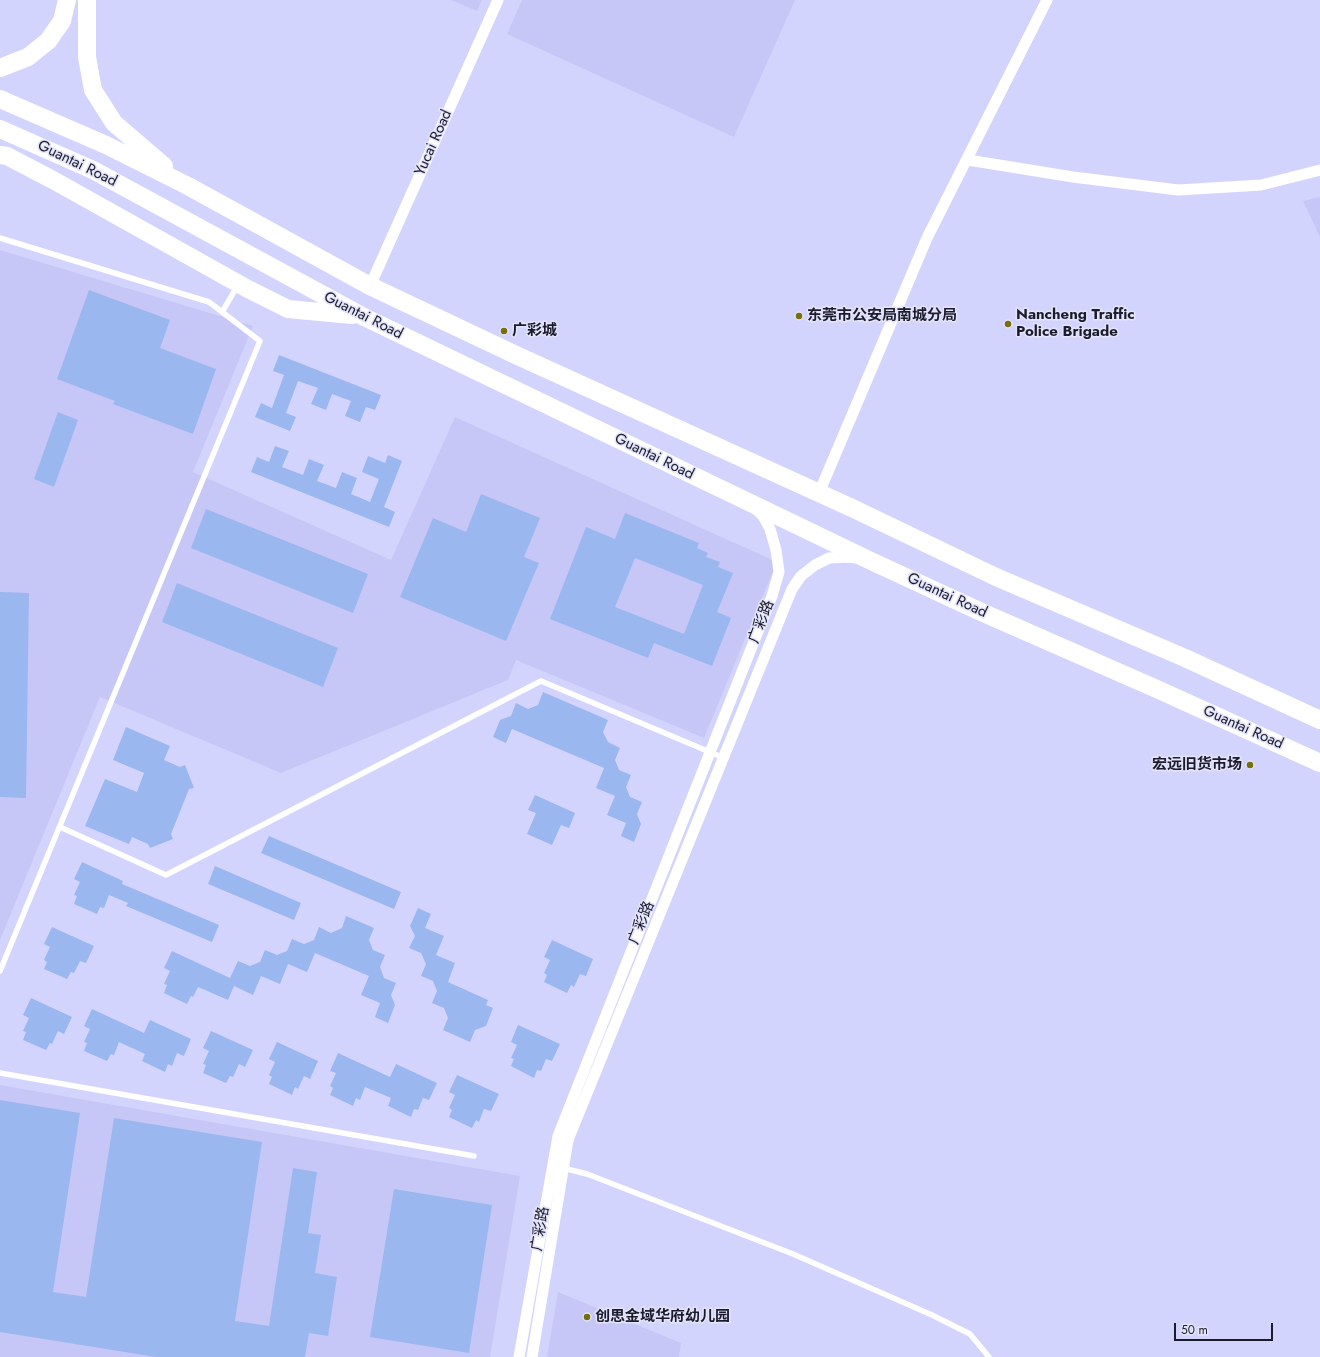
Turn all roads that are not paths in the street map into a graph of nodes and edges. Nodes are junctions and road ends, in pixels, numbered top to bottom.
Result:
1 (67, 0) edge
2 (88, 0) edge
3 (498, 0) edge
4 (1047, 0) edge
5 (0, 68) edge
6 (0, 98) edge
7 (0, 128) edge
8 (0, 155) edge
9 (968, 160) junction
10 (1320, 170) edge
11 (188, 186) junction
12 (0, 238) edge
13 (239, 283) junction
14 (370, 286) junction
15 (222, 312) junction
16 (360, 315) junction
17 (819, 494) junction
18 (750, 503) junction
19 (870, 561) junction
20 (1320, 720) edge
21 (710, 752) junction
22 (724, 758) junction
23 (1320, 763) edge
24 (60, 827) junction
25 (0, 971) edge
26 (0, 1073) edge
27 (474, 1156) dead end
28 (558, 1167) junction
29 (519, 1357) edge
30 (532, 1357) edge
31 (989, 1357) edge

1 - 5 main road
2 - 11 main road
3 - 14 street, Yucai Road
4 - 9 street
6 - 11 main road, Guantai Road
7 - 16 main road, Guantai Road
8 - 13 main road
9 - 10 street
9 - 17 street
11 - 14 main road, Guantai Road
12 - 15 lane
13 - 15 lane
13 - 16 main road
14 - 17 main road, Guantai Road
15 - 24 lane
16 - 18 main road, Guantai Road
17 - 20 main road, Guantai Road
18 - 19 main road, Guantai Road
18 - 21 street, 广彩路
19 - 22 street, 广彩路
19 - 23 main road, Guantai Road
21 - 22 lane
21 - 24 lane
21 - 28 street, 广彩路
22 - 28 street, 广彩路
24 - 25 lane
26 - 27 lane
28 - 29 street, 广彩路
28 - 30 street, 广彩路
28 - 31 lane

